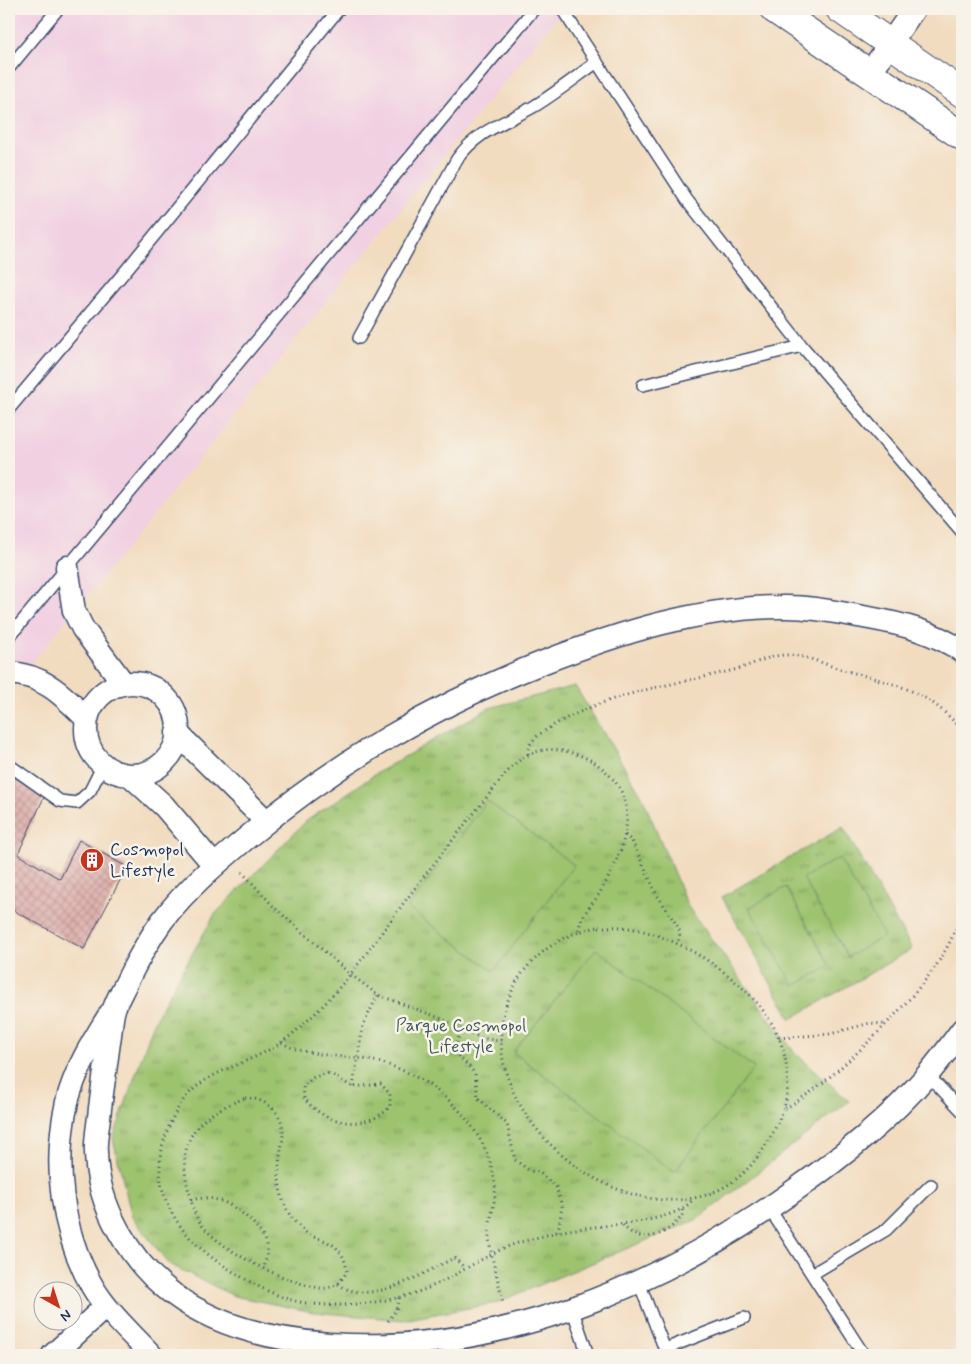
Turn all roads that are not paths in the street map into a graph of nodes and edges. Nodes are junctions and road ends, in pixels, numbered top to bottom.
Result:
1 (58, 9) edge
2 (339, 9) edge
3 (534, 9) edge
4 (562, 9) edge
5 (774, 9) edge
6 (840, 9) edge
7 (914, 9) edge
8 (890, 43) junction
9 (597, 62) junction
10 (9, 68) edge
11 (869, 74) junction
12 (962, 93) edge
13 (962, 136) edge
14 (359, 338) dead end
15 (802, 346) junction
16 (642, 385) dead end
17 (9, 409) edge
18 (962, 532) edge
19 (67, 567) junction
20 (9, 637) edge
21 (962, 650) edge
22 (9, 673) edge
23 (124, 684) junction
24 (87, 719) junction
25 (177, 733) junction
26 (9, 765) edge
27 (103, 765) junction
28 (130, 775) junction
29 (266, 821) junction
30 (221, 860) junction
31 (114, 1009) junction
32 (962, 1030) edge
33 (928, 1075) junction
34 (962, 1111) edge
35 (930, 1185) dead end
36 (770, 1208) junction
37 (812, 1274) junction
38 (638, 1280) junction
39 (106, 1306) junction
40 (572, 1308) junction
41 (744, 1318) dead end
42 (441, 1348) edge
43 (666, 1352) edge
44 (53, 1355) edge
45 (151, 1355) edge
46 (588, 1355) edge
47 (864, 1355) edge

1 - 10 lane
2 - 17 lane
3 - 19 lane
4 - 9 lane
5 - 11 street
6 - 8 street
7 - 8 street
8 - 11 street
8 - 12 street
9 - 14 lane
9 - 15 lane
11 - 13 street
15 - 16 lane
15 - 18 lane
19 - 20 lane
19 - 23 street
21 - 29 street
22 - 24 street
23 - 24 street
23 - 25 street
24 - 27 street
25 - 28 street
25 - 29 street
26 - 27 lane
27 - 28 street
28 - 30 street
29 - 30 street
30 - 31 street
31 - 39 street
31 - 42 street
32 - 33 street
33 - 34 lane
33 - 36 street
35 - 37 lane
36 - 37 lane
36 - 38 street
37 - 47 lane
38 - 40 street
38 - 43 lane
39 - 44 street
39 - 45 street
40 - 42 street
40 - 46 lane
41 - 43 lane

